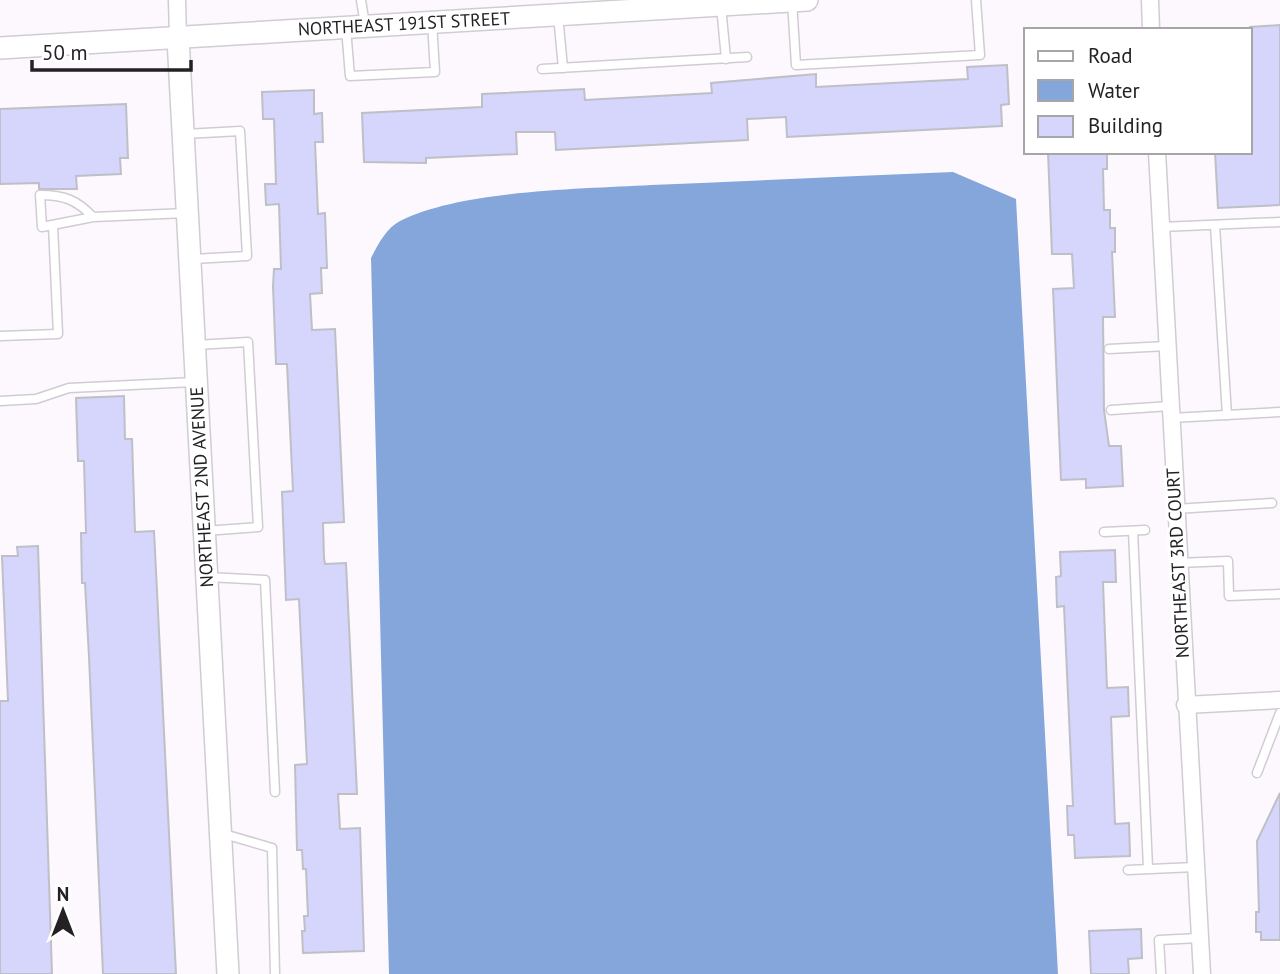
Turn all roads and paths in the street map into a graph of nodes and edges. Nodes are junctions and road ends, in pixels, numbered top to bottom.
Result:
1 (177, 0) edge
2 (361, 0) edge
3 (807, 0) edge
4 (976, 0) edge
5 (1150, 0) edge
6 (792, 1) edge
7 (650, 5) edge
8 (721, 5) junction
9 (584, 7) edge
10 (558, 15) junction
11 (432, 22) junction
12 (356, 27) junction
13 (1151, 28) edge
14 (178, 38) junction
15 (0, 48) edge
16 (747, 57) dead end
17 (726, 59) junction
18 (563, 68) junction
19 (542, 69) dead end
20 (183, 134) junction
21 (1157, 154) edge
22 (187, 213) junction
23 (93, 218) junction
24 (1280, 222) edge
25 (53, 225) junction
26 (1215, 225) junction
27 (1161, 227) junction
28 (190, 259) junction
29 (0, 336) edge
30 (194, 345) junction
31 (1167, 346) junction
32 (1109, 349) dead end
33 (196, 382) junction
34 (0, 401) edge
35 (1111, 410) dead end
36 (1171, 412) junction
37 (1280, 412) edge
38 (1227, 415) junction
39 (1272, 503) dead end
40 (1175, 509) junction
41 (204, 530) junction
42 (1133, 530) junction
43 (1145, 530) dead end
44 (1104, 532) dead end
45 (1178, 563) junction
46 (207, 577) junction
47 (1280, 594) edge
48 (1280, 700) edge
49 (1185, 705) junction
50 (1280, 713) edge
51 (1257, 772) dead end
52 (275, 792) dead end
53 (221, 833) junction
54 (1195, 867) junction
55 (1148, 868) junction
56 (1128, 870) dead end
57 (1199, 938) junction
58 (228, 974) edge
59 (275, 974) edge
60 (1161, 974) edge
61 (1202, 974) edge

1 - 14 street, NORTHEAST 2ND AVENUE
2 - 12 lane
3 - 6 street, NORTHEAST 191ST STREET
4 - 6 lane
5 - 13 street
6 - 8 street, NORTHEAST 191ST STREET
7 - 8 street, NORTHEAST 191ST STREET
7 - 9 street, NORTHEAST 191ST STREET
8 - 17 lane
9 - 10 street, NORTHEAST 191ST STREET
10 - 11 street, NORTHEAST 191ST STREET
10 - 18 lane
11 - 12 street, NORTHEAST 191ST STREET
11 - 12 lane
12 - 14 street, NORTHEAST 191ST STREET
14 - 15 street, NORTHEAST 191ST STREET
14 - 20 street, NORTHEAST 2ND AVENUE
16 - 17 lane
17 - 18 lane
18 - 19 lane
20 - 22 street, NORTHEAST 2ND AVENUE
20 - 28 lane
21 - 27 street, NORTHEAST 3RD COURT
22 - 23 lane
22 - 28 street, NORTHEAST 2ND AVENUE
23 - 25 lane
23 - 25 lane
24 - 26 lane
25 - 29 lane
26 - 27 lane
26 - 38 lane
27 - 31 street, NORTHEAST 3RD COURT
28 - 30 street, NORTHEAST 2ND AVENUE
30 - 33 street, NORTHEAST 2ND AVENUE
30 - 41 lane
31 - 32 lane
31 - 36 street, NORTHEAST 3RD COURT
33 - 34 lane
33 - 41 street, NORTHEAST 2ND AVENUE
35 - 36 lane
36 - 38 lane
36 - 40 street, NORTHEAST 3RD COURT
37 - 38 lane
39 - 40 lane
40 - 45 street, NORTHEAST 3RD COURT
41 - 46 street, NORTHEAST 2ND AVENUE
42 - 43 lane
42 - 44 lane
42 - 55 lane
45 - 47 lane
45 - 49 street, NORTHEAST 3RD COURT
46 - 52 lane
46 - 53 street, NORTHEAST 2ND AVENUE
48 - 49 street
49 - 54 street, NORTHEAST 3RD COURT
50 - 51 lane
53 - 58 street, NORTHEAST 2ND AVENUE
53 - 59 lane
54 - 55 lane
54 - 57 street, NORTHEAST 3RD COURT
55 - 56 lane
57 - 60 lane
57 - 61 street, NORTHEAST 3RD COURT

